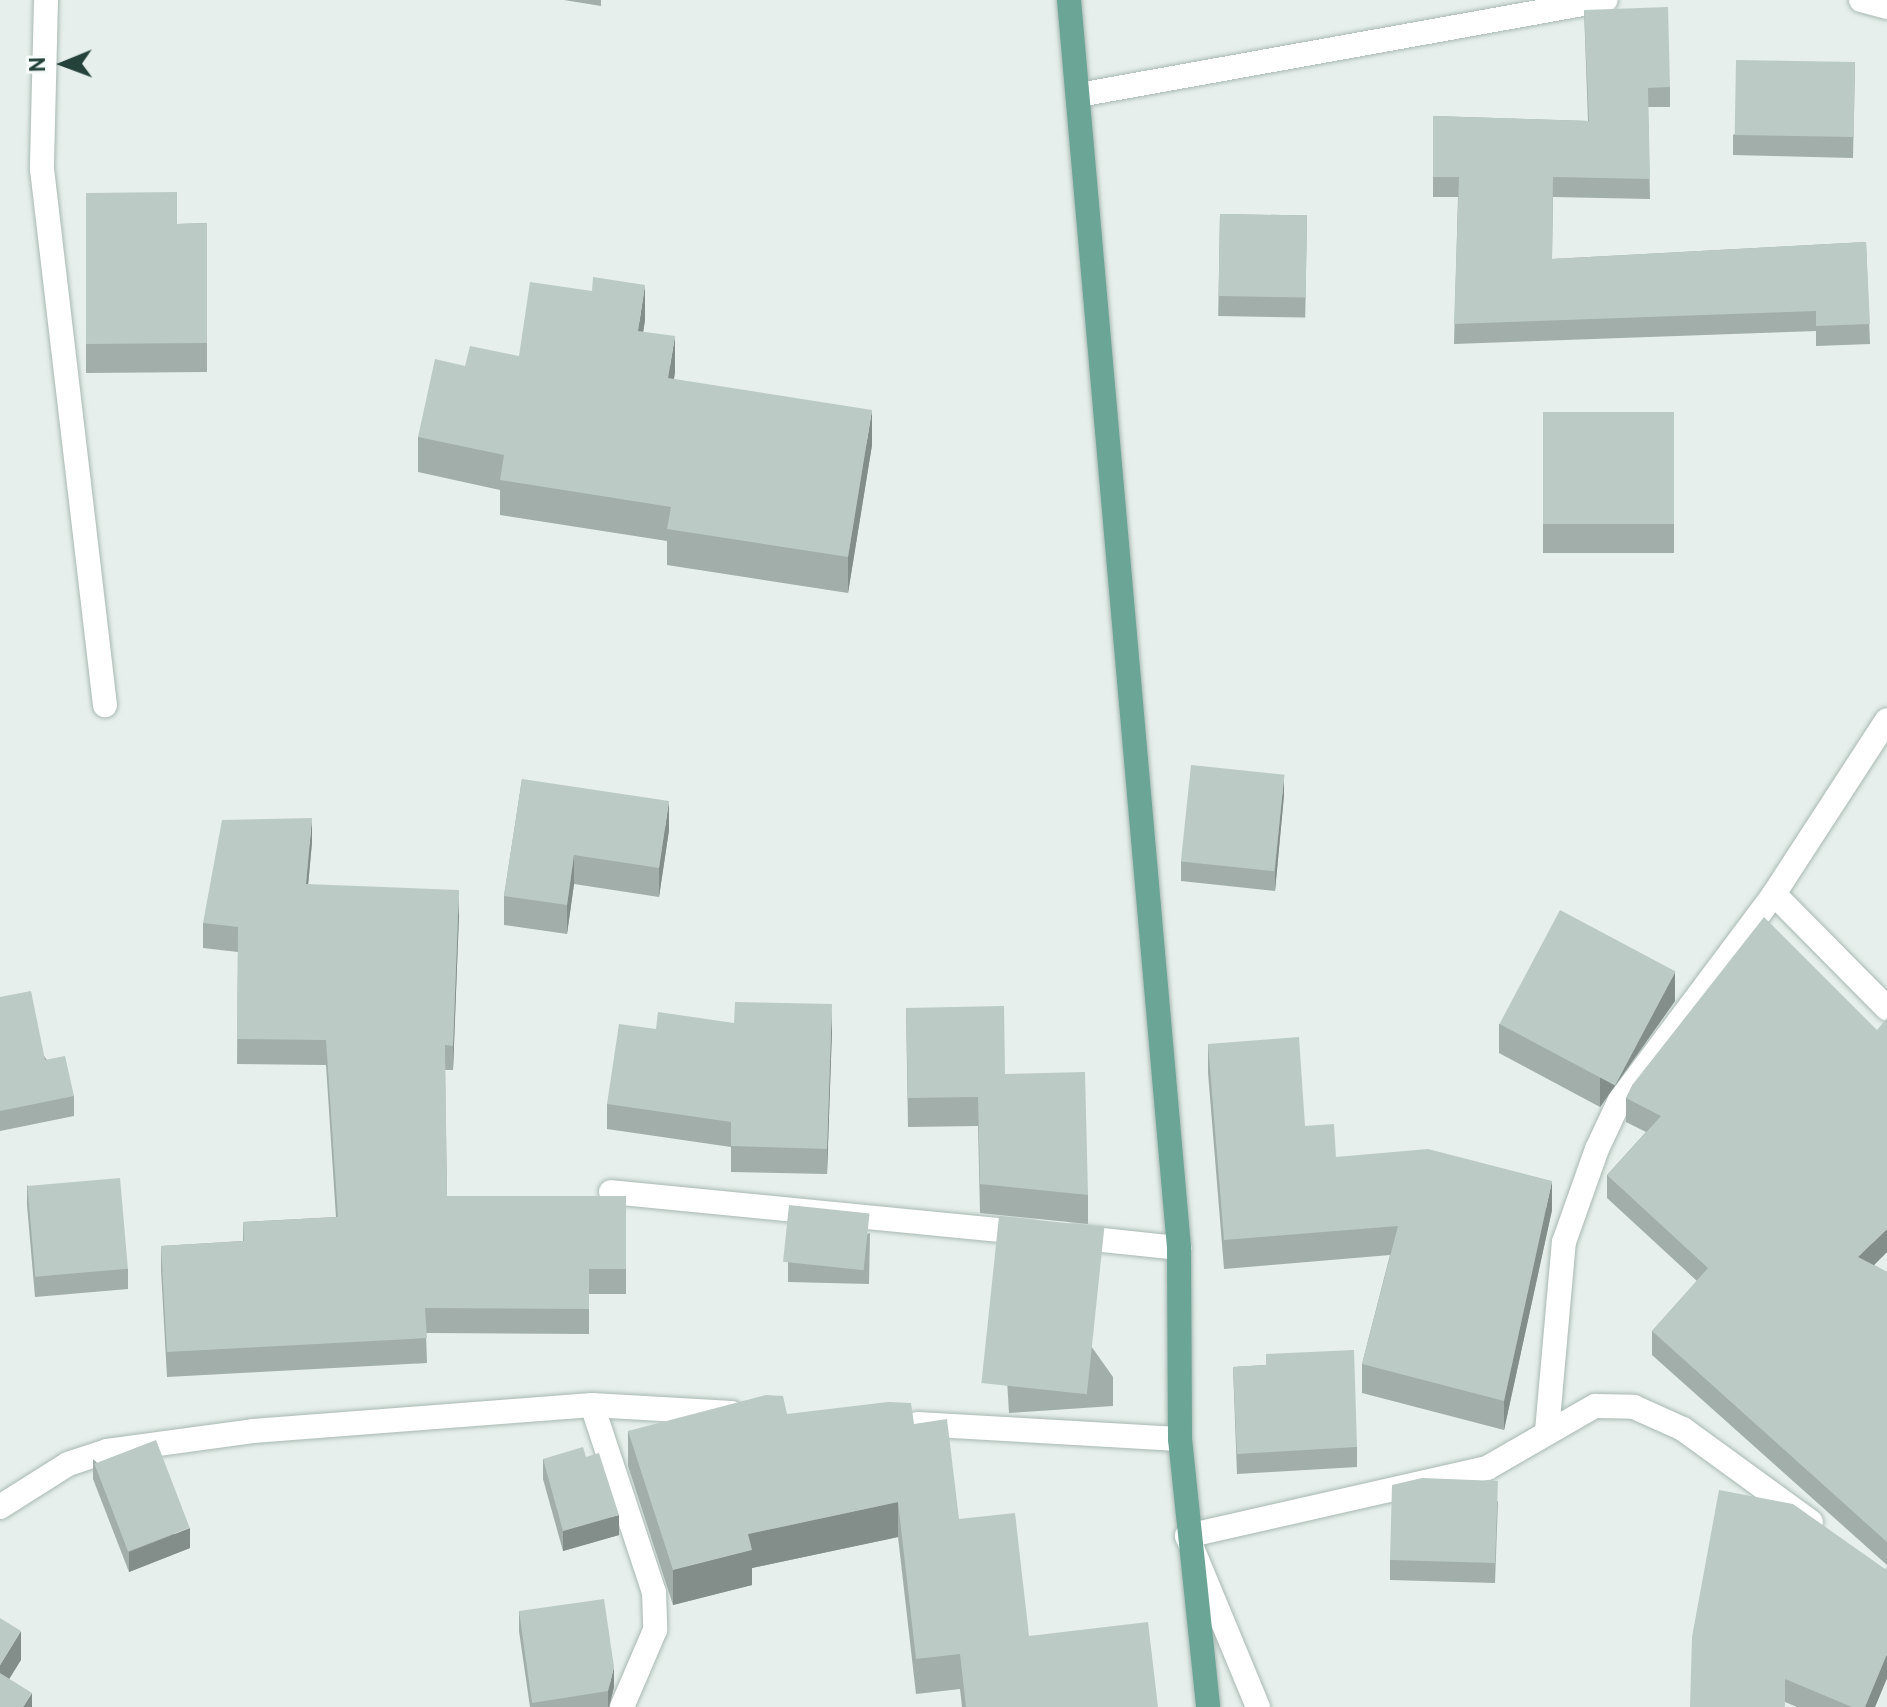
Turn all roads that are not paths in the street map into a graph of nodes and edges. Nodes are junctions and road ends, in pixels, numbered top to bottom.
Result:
1 (46, 0) edge
2 (1069, 0) edge
3 (1605, 0) edge
4 (1861, 0) edge
5 (1887, 7) edge
6 (1079, 95) junction
7 (105, 705) dead end
8 (1887, 720) edge
9 (1774, 894) junction
10 (1887, 1008) edge
11 (611, 1192) edge
12 (1179, 1248) junction
13 (592, 1405) junction
14 (751, 1414) edge
15 (894, 1423) edge
16 (1547, 1431) junction
17 (1180, 1439) junction
18 (0, 1507) edge
19 (1187, 1536) junction
20 (1836, 1540) edge
21 (622, 1707) edge
22 (1208, 1707) edge
23 (1258, 1707) edge

1 - 7 street
2 - 6 main road
3 - 6 street
4 - 5 street
6 - 12 main road
8 - 9 street
9 - 10 street
9 - 16 street
11 - 12 street
12 - 17 main road
13 - 14 street
13 - 18 street
13 - 21 street
15 - 17 street
16 - 19 street
16 - 20 street
17 - 19 main road
19 - 22 main road
19 - 23 street

